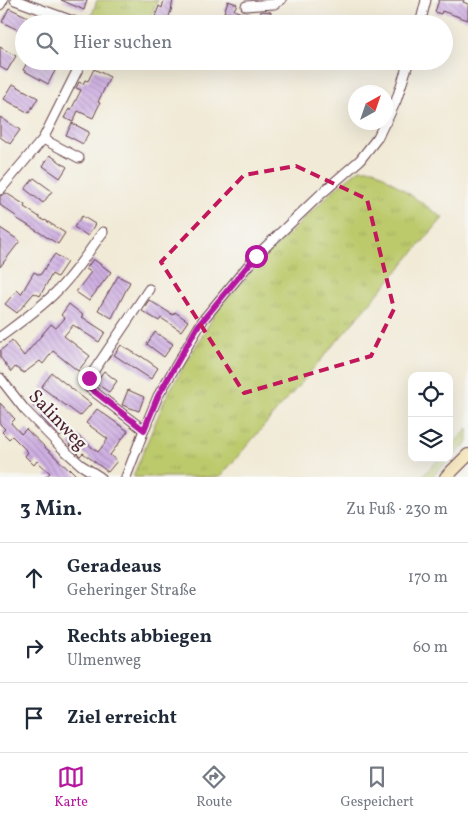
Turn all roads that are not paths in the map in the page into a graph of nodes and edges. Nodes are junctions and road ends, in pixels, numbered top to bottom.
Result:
1 (2, 0) edge
2 (15, 0) edge
3 (281, 0) edge
4 (426, 0) edge
5 (0, 5) edge
6 (246, 6) dead end
7 (56, 15) edge
8 (422, 15) edge
9 (77, 70) edge
10 (406, 70) edge
11 (393, 107) edge
12 (381, 130) edge
13 (42, 139) junction
14 (79, 158) dead end
15 (0, 190) edge
16 (103, 232) dead end
17 (149, 289) dead end
18 (0, 337) edge
19 (0, 378) edge
20 (144, 430) junction
21 (468, 455) edge
22 (100, 477) edge
23 (126, 477) edge
24 (446, 477) edge

1 - 5 street
2 - 7 street
3 - 6 street
4 - 8 street
9 - 13 street
10 - 11 street
12 - 20 street
13 - 14 street
13 - 15 street
16 - 18 street
17 - 20 street
19 - 22 street, Salinweg
20 - 23 street
21 - 24 main road

